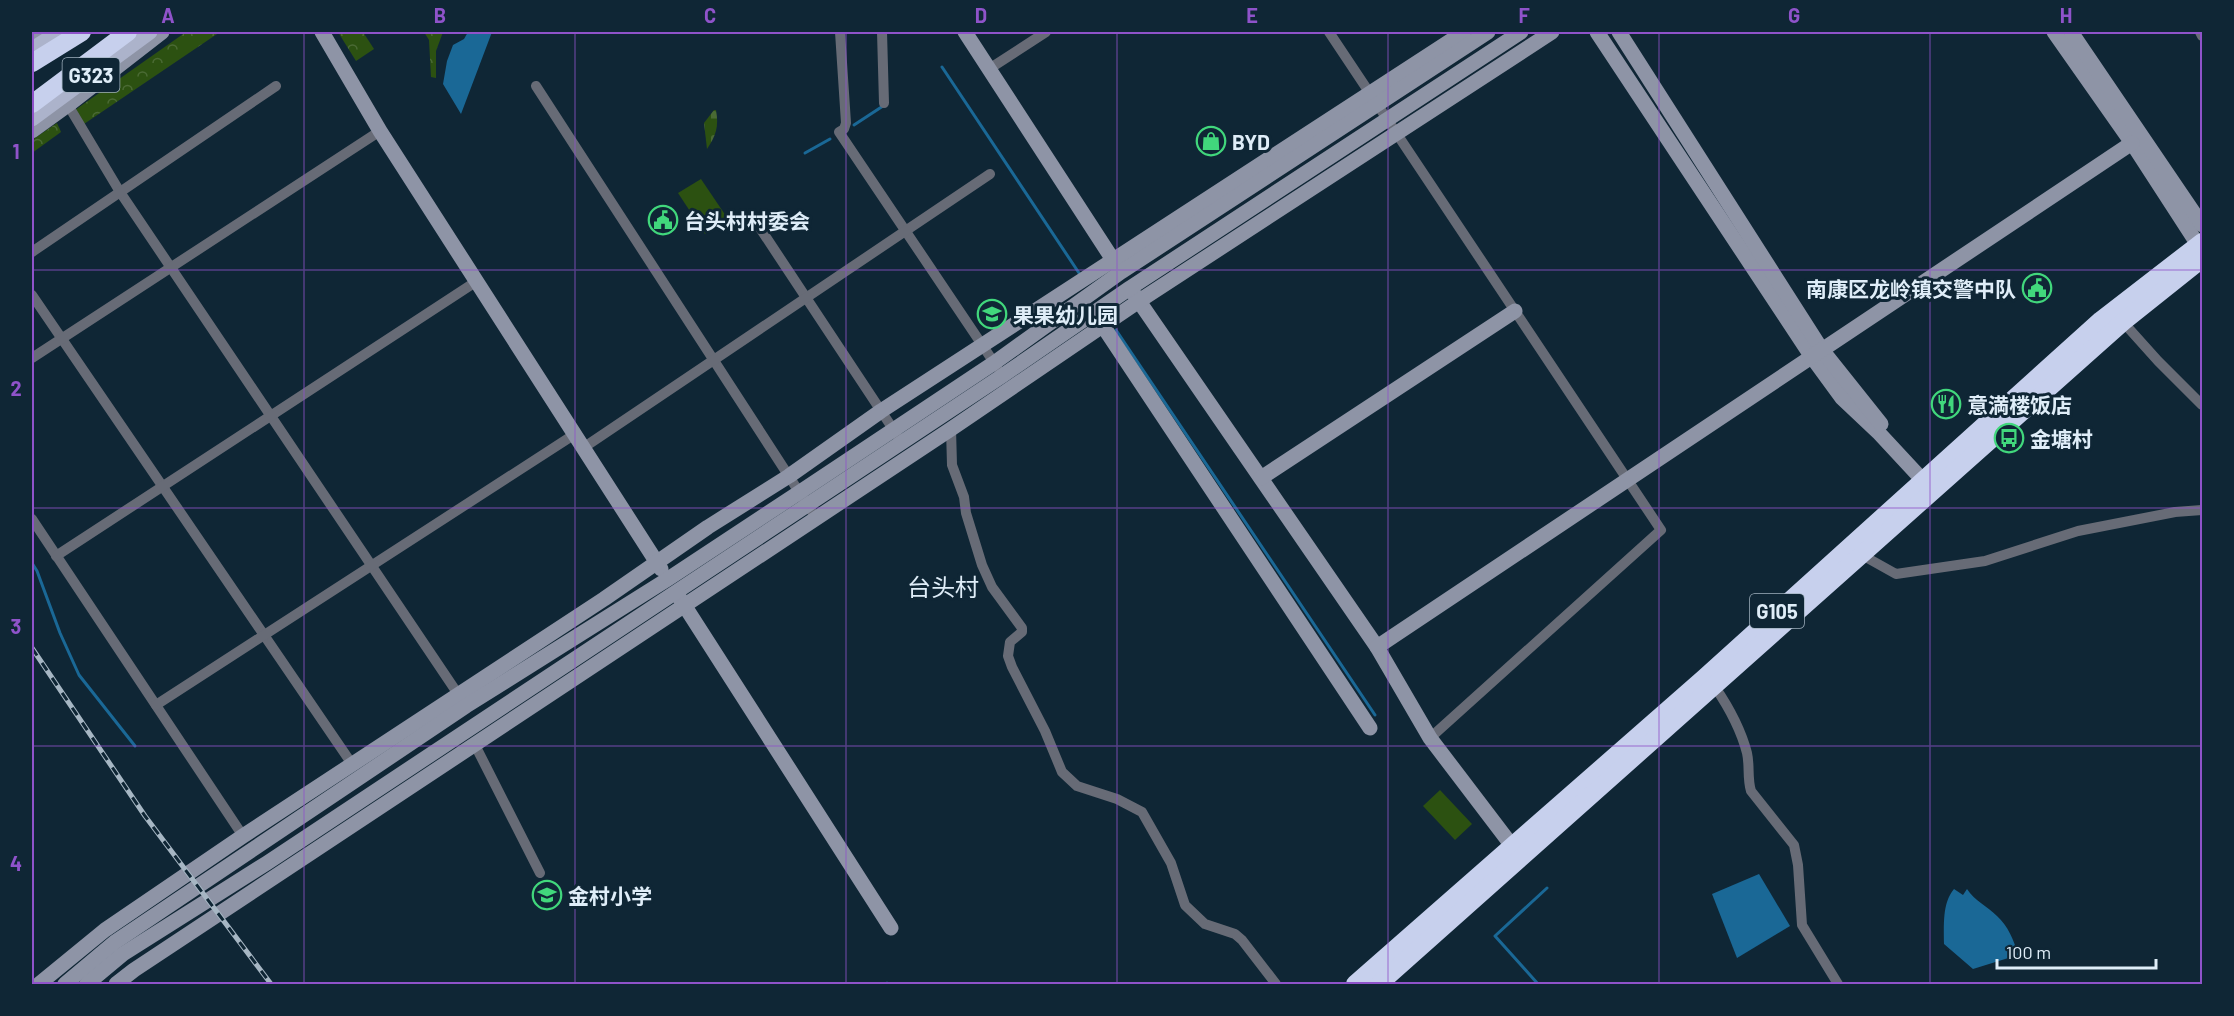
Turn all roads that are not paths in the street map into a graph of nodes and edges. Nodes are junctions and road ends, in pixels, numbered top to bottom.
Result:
1 (38, 32) edge
2 (59, 32) edge
3 (70, 32) edge
4 (82, 32) edge
5 (128, 32) edge
6 (150, 32) edge
7 (162, 32) edge
8 (322, 32) edge
9 (840, 32) edge
10 (882, 32) edge
11 (965, 32) edge
12 (1046, 32) edge
13 (1329, 32) edge
14 (1464, 32) edge
15 (1488, 32) edge
16 (1521, 32) edge
17 (1552, 32) edge
18 (1597, 32) edge
19 (1619, 32) edge
20 (2054, 32) edge
21 (2071, 32) edge
22 (2200, 32) edge
23 (32, 36) edge
24 (2202, 36) edge
25 (34, 56) edge
26 (989, 69) junction
27 (276, 86) dead end
28 (536, 86) dead end
29 (1374, 99) junction
30 (884, 103) dead end
31 (68, 105) junction
32 (34, 113) edge
33 (1392, 126) junction
34 (32, 131) edge
35 (380, 131) junction
36 (2132, 143) junction
37 (990, 174) dead end
38 (120, 192) junction
39 (756, 222) dead end
40 (2202, 225) edge
41 (906, 231) junction
42 (2201, 249) edge
43 (32, 252) edge
44 (1117, 266) junction
45 (171, 267) junction
46 (477, 281) junction
47 (1130, 288) junction
48 (32, 295) edge
49 (806, 298) junction
50 (1139, 301) junction
51 (1515, 311) junction
52 (2123, 322) junction
53 (1102, 326) junction
54 (62, 339) junction
55 (982, 345) junction
56 (1817, 353) junction
57 (32, 358) edge
58 (714, 360) junction
59 (994, 363) junction
60 (1002, 376) junction
61 (1011, 389) junction
62 (2202, 405) edge
63 (881, 411) junction
64 (271, 416) junction
65 (951, 429) junction
66 (575, 434) junction
67 (897, 435) junction
68 (584, 448) junction
69 (910, 456) junction
70 (789, 476) junction
71 (1261, 478) junction
72 (1627, 480) junction
73 (1929, 484) junction
74 (162, 487) junction
75 (803, 498) junction
76 (2202, 510) edge
77 (816, 518) junction
78 (32, 519) edge
79 (1862, 555) junction
80 (56, 556) junction
81 (657, 562) junction
82 (372, 566) junction
83 (672, 585) junction
84 (685, 606) junction
85 (264, 635) junction
86 (1377, 647) junction
87 (1715, 687) junction
88 (462, 700) junction
89 (156, 705) junction
90 (1370, 728) dead end
91 (1430, 738) junction
92 (474, 745) junction
93 (352, 764) junction
94 (243, 836) junction
95 (1516, 852) junction
96 (540, 873) dead end
97 (891, 928) dead end
98 (39, 984) edge
99 (64, 984) edge
100 (87, 984) edge
101 (116, 984) edge
102 (1276, 984) edge
103 (1355, 984) edge
104 (1378, 984) edge
105 (1838, 984) edge

1 - 23 street
2 - 25 main road, G323
3 - 25 highway
4 - 25 highway
5 - 32 highway
6 - 32 main road, G323
7 - 31 street
8 - 35 street
9 - 41 street
10 - 30 street
11 - 26 street
12 - 26 street
13 - 29 street
14 - 29 street
15 - 29 street
16 - 33 street
17 - 33 street
18 - 56 street
19 - 56 street
20 - 36 street
21 - 40 street
22 - 24 street
26 - 44 street
27 - 38 street
28 - 58 street
29 - 33 street
29 - 44 street
31 - 34 street
31 - 38 street
33 - 47 street
33 - 50 street
33 - 51 street
35 - 45 street
35 - 46 street
36 - 42 street
36 - 56 street
37 - 41 street
38 - 43 street
38 - 45 street
39 - 49 street
41 - 49 street
41 - 55 street
42 - 52 highway, G105
42 - 73 highway, G105
44 - 47 street
44 - 55 street
44 - 59 street
45 - 54 street
45 - 64 street
46 - 64 street
46 - 66 street
47 - 50 street
47 - 60 street
48 - 54 street
49 - 58 street
49 - 63 street
50 - 53 street
50 - 71 street
51 - 71 street
51 - 72 street
52 - 62 street
52 - 73 highway, G105
53 - 61 street
53 - 90 street
54 - 57 street
54 - 74 street
55 - 59 street
55 - 63 street
56 - 72 street
56 - 73 street
58 - 68 street
58 - 70 street
59 - 60 street
59 - 67 street
60 - 61 street
60 - 67 street
61 - 65 street
63 - 67 street
63 - 70 street
64 - 74 street
64 - 82 street
65 - 69 street
65 - 102 street
66 - 68 street
66 - 82 street
67 - 69 street
67 - 75 street
68 - 81 street
69 - 77 street
70 - 75 street
70 - 81 street
71 - 86 street
72 - 86 street
72 - 91 street
73 - 79 highway, G105
73 - 95 highway, G105
74 - 80 street
74 - 85 street
75 - 77 street
75 - 83 street
76 - 79 street
77 - 84 street
78 - 80 street
79 - 87 highway, G105
80 - 89 street
81 - 83 street
81 - 88 street
82 - 85 street
82 - 88 street
83 - 84 street
83 - 88 street
83 - 100 street
84 - 92 street
84 - 97 street
85 - 89 street
85 - 93 street
86 - 91 street
87 - 95 highway, G105
87 - 105 street
88 - 93 street
88 - 99 street
89 - 94 street
91 - 95 street
92 - 96 street
92 - 101 street
93 - 94 street
94 - 98 street
95 - 103 highway, G105
95 - 104 highway, G105

